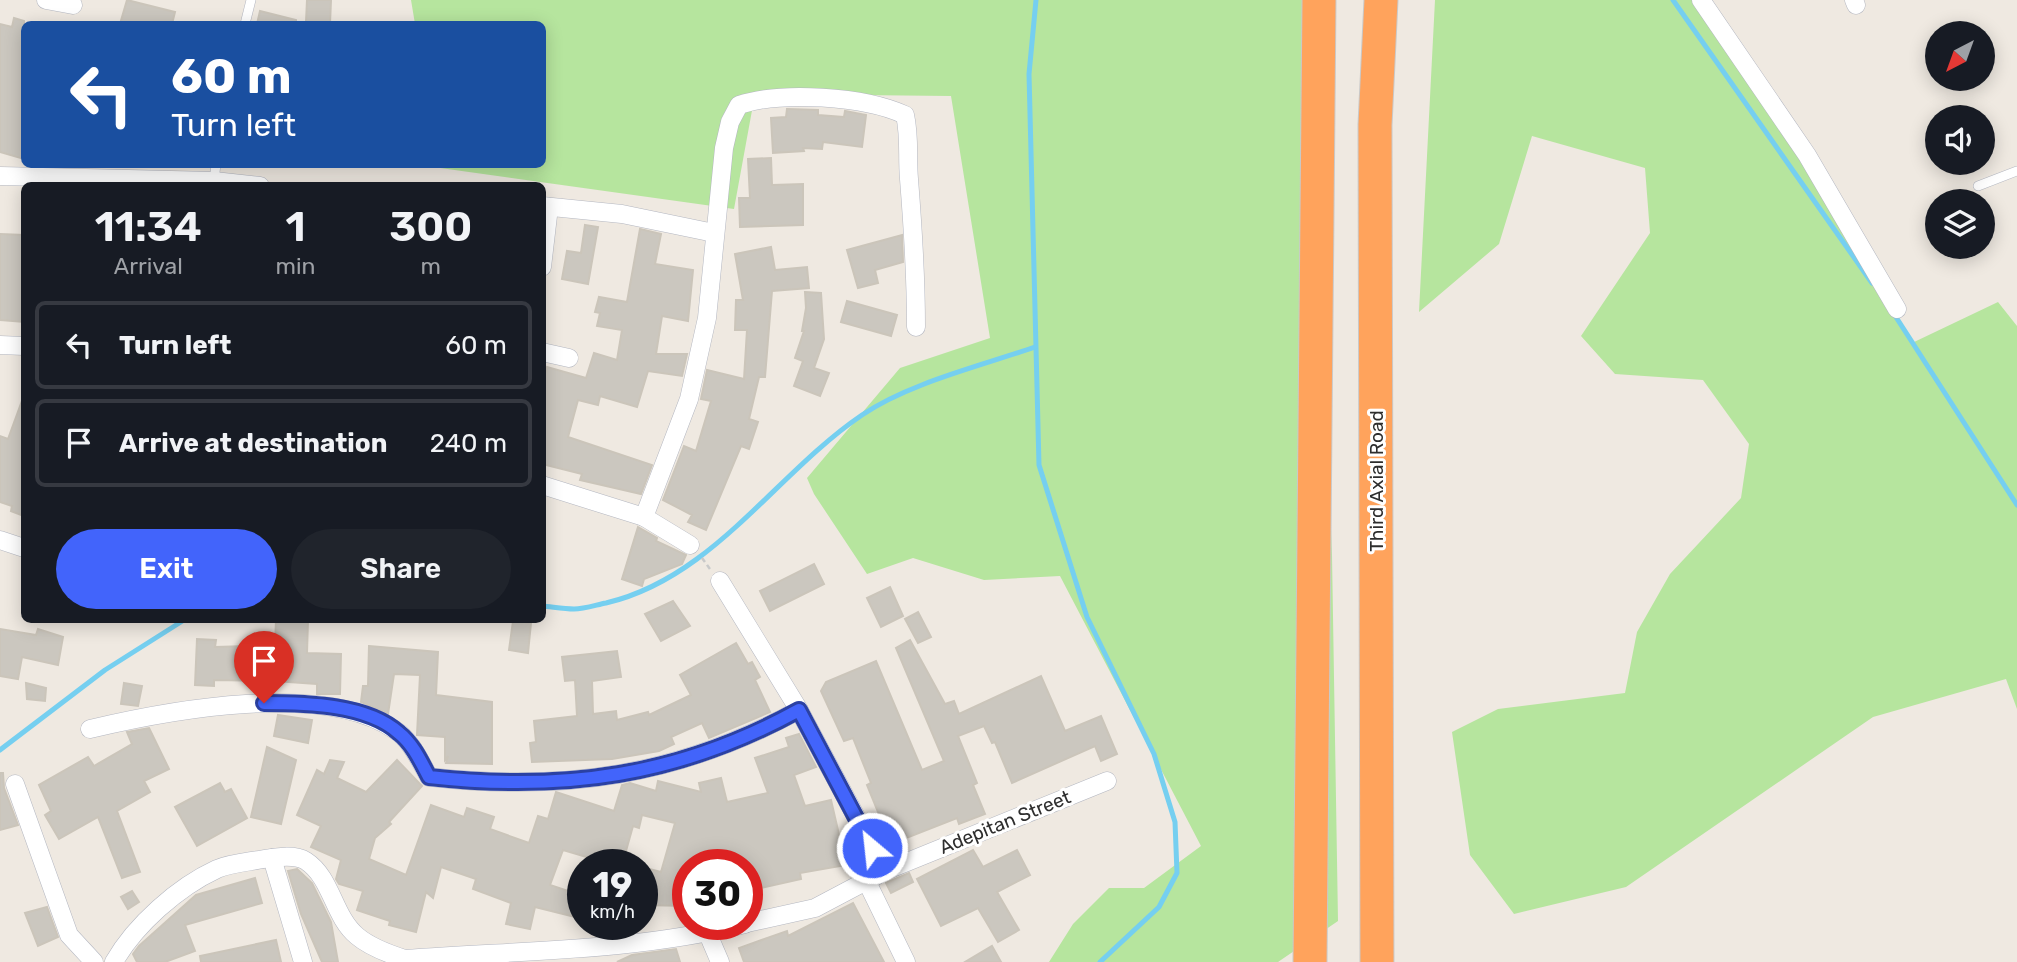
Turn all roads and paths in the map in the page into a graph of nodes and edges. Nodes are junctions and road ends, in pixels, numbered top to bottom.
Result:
1 (46, 0) edge
2 (251, 0) edge
3 (1319, 0) edge
4 (1381, 0) edge
5 (1701, 0) edge
6 (73, 5) dead end
7 (246, 21) edge
8 (2017, 171) edge
9 (215, 173) edge
10 (0, 176) edge
11 (246, 182) edge
12 (1978, 186) dead end
13 (546, 207) edge
14 (713, 233) junction
15 (1897, 309) dead end
16 (916, 327) dead end
17 (0, 345) edge
18 (21, 346) edge
19 (546, 353) edge
20 (569, 358) dead end
21 (546, 486) edge
22 (644, 517) junction
23 (0, 540) edge
24 (21, 547) edge
25 (693, 548) joint
26 (718, 579) joint
27 (799, 710) junction
28 (90, 729) dead end
29 (1107, 781) dead end
30 (15, 784) dead end
31 (272, 858) junction
32 (885, 871) junction
33 (867, 882) junction
34 (763, 920) edge
35 (672, 939) edge
36 (711, 940) edge
37 (94, 962) edge
38 (114, 962) edge
39 (303, 962) edge
40 (720, 962) edge
41 (906, 962) edge
42 (1310, 962) edge
43 (1377, 962) edge

1 - 6 street
2 - 7 lane
3 - 42 highway
4 - 43 highway, Third Axial Road
5 - 15 street
8 - 12 lane
9 - 10 street
9 - 11 street
13 - 14 street
14 - 16 street
14 - 22 street
17 - 18 street
19 - 20 street
21 - 22 street
22 - 25 street
23 - 24 street
25 - 26 path
26 - 27 street
27 - 28 street
27 - 32 street
29 - 32 street, Adepitan Street
30 - 37 street
31 - 35 street, Adepitan Street
31 - 38 street, Adepitan Street
31 - 39 street
32 - 33 street, Adepitan Street
33 - 34 street, Adepitan Street
33 - 41 street
36 - 40 street

